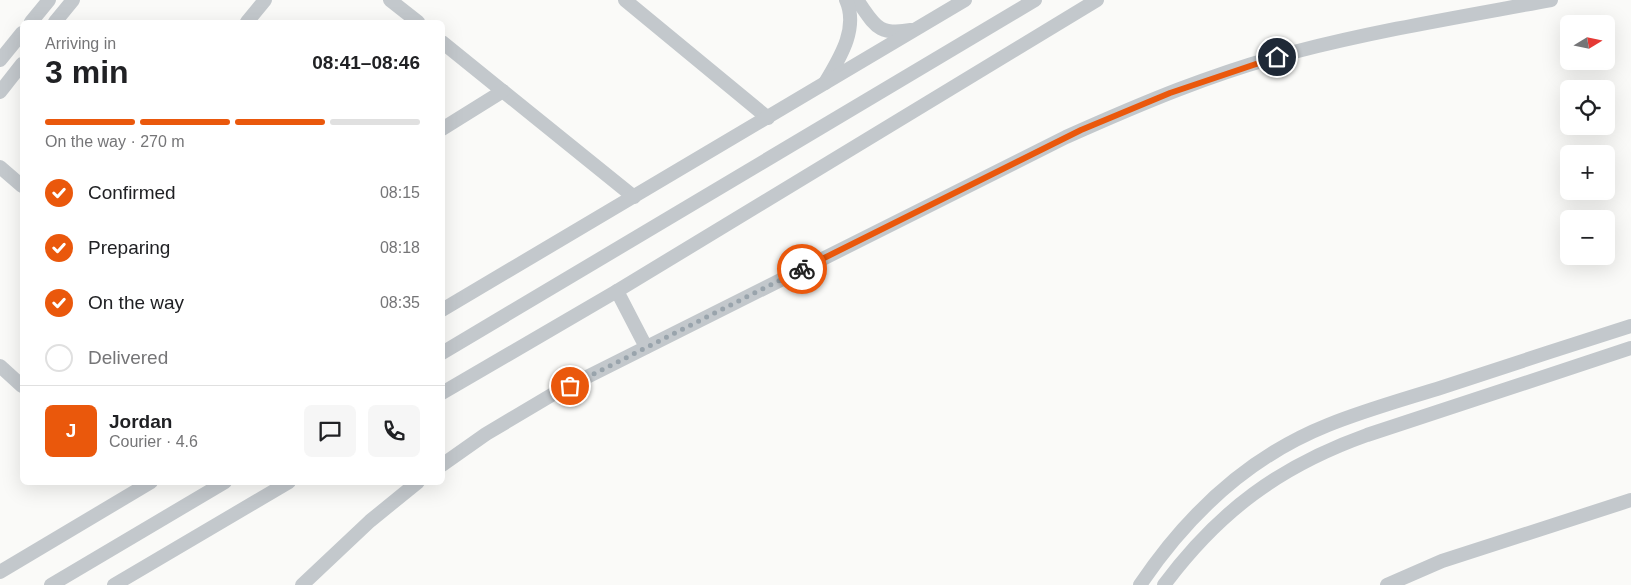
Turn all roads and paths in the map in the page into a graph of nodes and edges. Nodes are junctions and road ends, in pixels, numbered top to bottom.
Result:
1 (49, 0) edge
2 (73, 0) edge
3 (265, 0) edge
4 (390, 0) edge
5 (625, 0) edge
6 (846, 0) edge
7 (857, 0) edge
8 (965, 0) edge
9 (1035, 0) edge
10 (1097, 0) edge
11 (1551, 0) edge
12 (33, 20) edge
13 (58, 20) edge
14 (249, 20) edge
15 (415, 20) edge
16 (917, 29) junction
17 (20, 35) edge
18 (445, 44) edge
19 (0, 60) edge
20 (20, 67) edge
21 (824, 84) junction
22 (503, 91) junction
23 (0, 92) edge
24 (768, 118) junction
25 (445, 126) edge
26 (0, 167) edge
27 (20, 184) edge
28 (634, 197) junction
29 (618, 290) junction
30 (445, 308) edge
31 (1631, 326) edge
32 (646, 347) junction
33 (1631, 348) edge
34 (445, 351) edge
35 (0, 366) edge
36 (20, 384) edge
37 (445, 391) edge
38 (445, 463) edge
39 (142, 485) edge
40 (220, 485) edge
41 (284, 485) edge
42 (414, 485) edge
43 (1631, 500) edge
44 (0, 572) edge
45 (50, 585) edge
46 (114, 585) edge
47 (302, 585) edge
48 (1140, 585) edge
49 (1164, 585) edge
50 (1387, 585) edge

1 - 12 street
2 - 13 street
3 - 14 street
4 - 15 street
5 - 24 street
6 - 21 street
7 - 16 street
8 - 16 street
9 - 34 street
10 - 29 street
11 - 32 street
16 - 21 street
17 - 19 street
18 - 22 street
20 - 23 street
21 - 24 street
22 - 25 street
22 - 28 street
24 - 28 street
26 - 27 street
28 - 30 street
29 - 32 street
29 - 37 street
31 - 48 street
32 - 38 street
33 - 49 street
35 - 36 street
39 - 44 street
40 - 45 street
41 - 46 street
42 - 47 street
43 - 50 street

